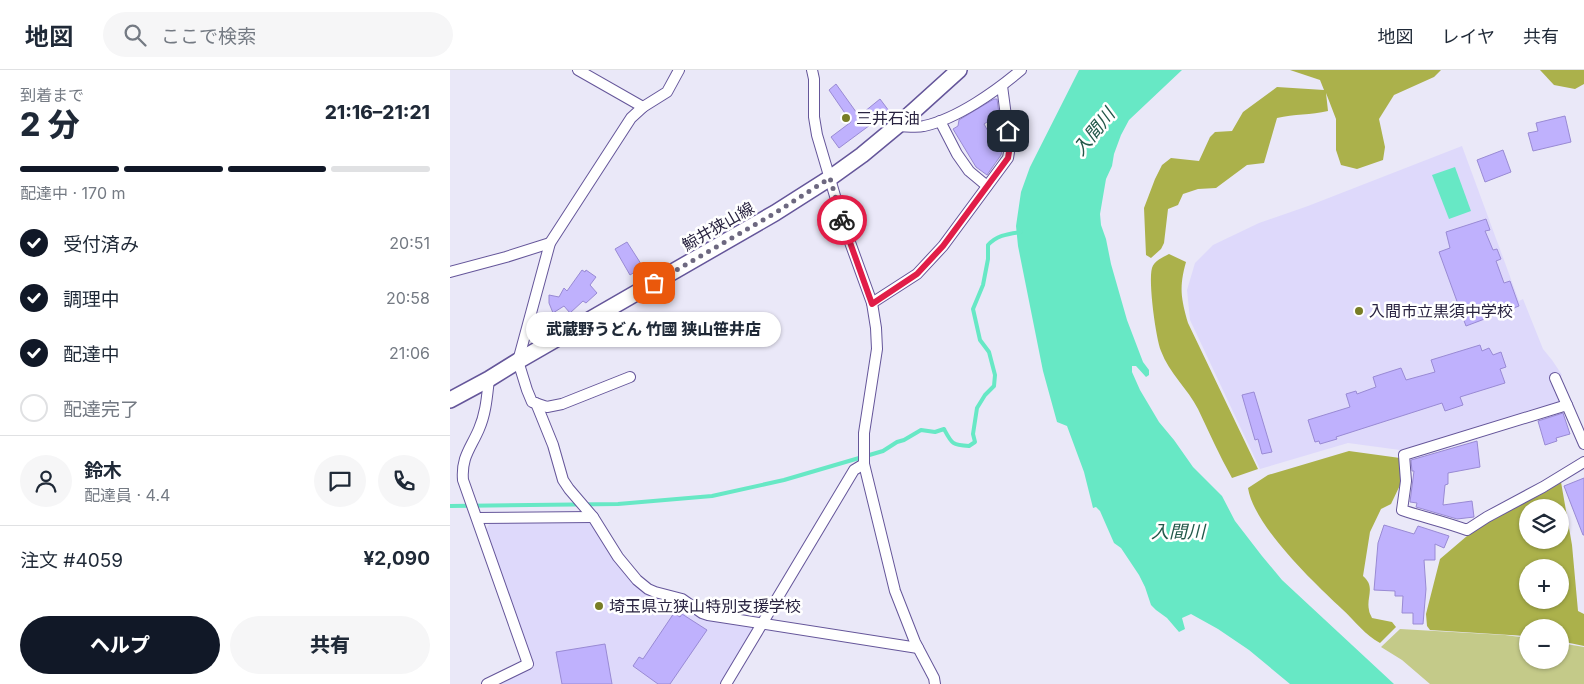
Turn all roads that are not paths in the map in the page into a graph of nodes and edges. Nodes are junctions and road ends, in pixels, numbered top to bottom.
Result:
1 (578, 70) edge
2 (680, 70) edge
3 (812, 70) edge
4 (959, 70) edge
5 (1021, 70) edge
6 (1002, 86) junction
7 (643, 108) junction
8 (940, 121) junction
9 (897, 126) junction
10 (830, 178) junction
11 (987, 186) junction
12 (550, 243) junction
13 (450, 272) edge
14 (872, 304) junction
15 (518, 361) junction
16 (630, 377) dead end
17 (1555, 378) dead end
18 (489, 379) junction
19 (450, 400) edge
20 (536, 403) junction
21 (1567, 406) junction
22 (1584, 444) edge
23 (1584, 462) edge
24 (864, 464) junction
25 (474, 509) junction
26 (593, 517) junction
27 (762, 624) junction
28 (918, 648) junction
29 (487, 684) edge
30 (726, 684) edge
31 (935, 684) edge

1 - 7 street
2 - 7 street
3 - 10 street
4 - 9 main road, 鯨井狭山線
5 - 6 street
6 - 8 street
6 - 11 street
7 - 12 street
8 - 9 street
8 - 11 street
9 - 10 main road, 鯨井狭山線
10 - 14 street
10 - 15 main road, 鯨井狭山線
11 - 14 street
12 - 13 street
12 - 15 street
14 - 24 street
15 - 18 main road, 鯨井狭山線
15 - 20 street
16 - 20 street
17 - 21 street
18 - 19 main road, 鯨井狭山線
18 - 25 street
20 - 26 street
21 - 22 street
21 - 23 street
24 - 27 street
24 - 28 street
25 - 26 street
25 - 29 street
26 - 27 street
27 - 28 street
27 - 30 street
28 - 31 street

